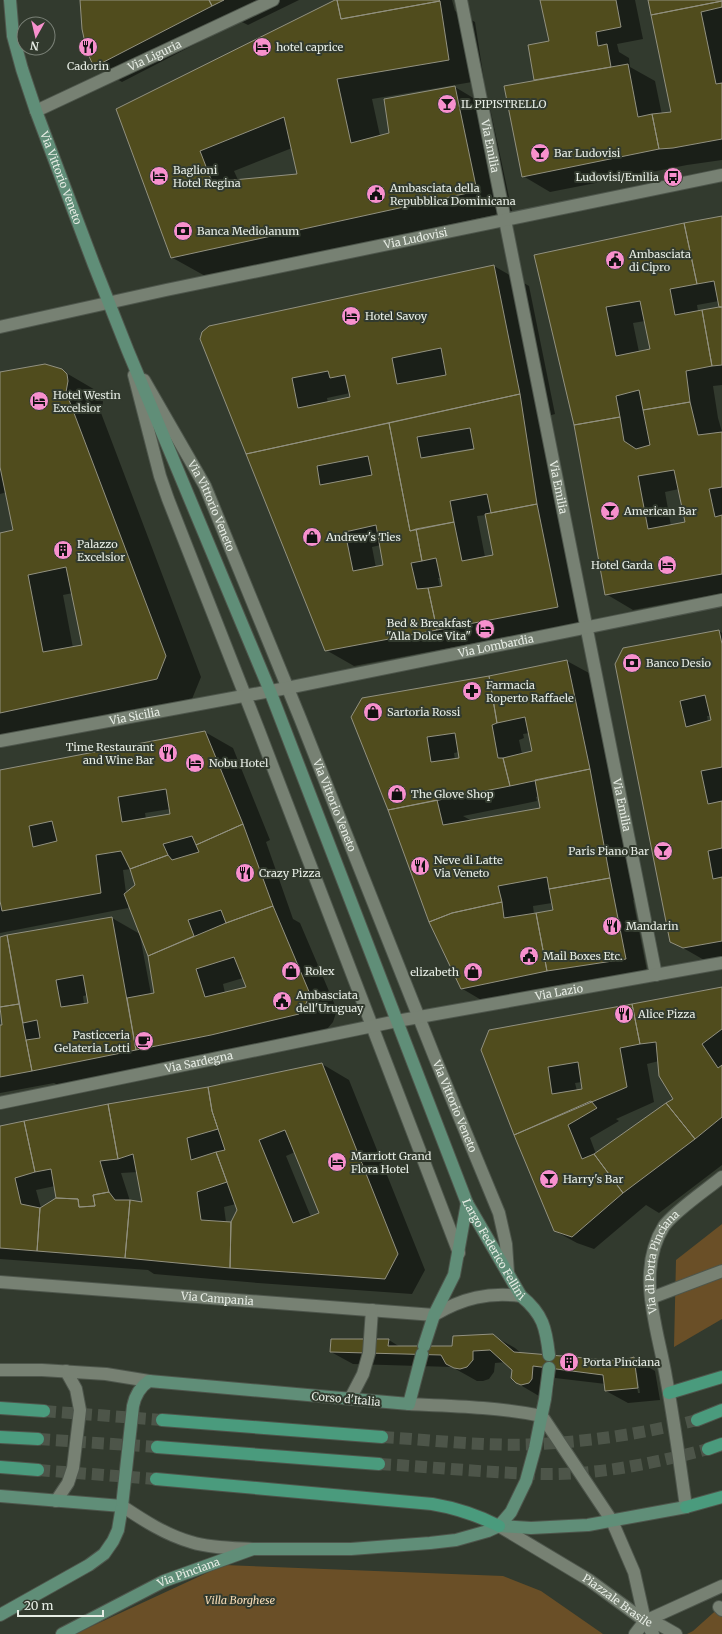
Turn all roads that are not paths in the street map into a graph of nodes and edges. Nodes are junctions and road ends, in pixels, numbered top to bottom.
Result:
1 (10, 0) edge
2 (273, 0) edge
3 (461, 0) edge
4 (36, 111) junction
5 (722, 175) edge
6 (505, 220) junction
7 (110, 302) junction
8 (0, 327) edge
9 (128, 351) junction
10 (722, 600) edge
11 (585, 628) junction
12 (287, 688) junction
13 (270, 691) junction
14 (246, 696) junction
15 (0, 741) edge
16 (722, 963) edge
17 (656, 975) junction
18 (420, 1017) junction
19 (397, 1021) junction
20 (372, 1026) junction
21 (0, 1104) edge
22 (722, 1177) edge
23 (468, 1203) junction
24 (459, 1253) junction
25 (722, 1271) edge
26 (508, 1272) junction
27 (0, 1282) edge
28 (521, 1296) junction
29 (651, 1298) junction
30 (372, 1310) junction
31 (434, 1315) junction
32 (549, 1355) dead end
33 (550, 1368) dead end
34 (0, 1370) edge
35 (66, 1371) junction
36 (722, 1377) edge
37 (149, 1381) junction
38 (669, 1393) junction
39 (350, 1399) junction
40 (409, 1404) junction
41 (0, 1408) edge
42 (44, 1410) tunnel mouth
43 (722, 1410) edge
44 (542, 1416) junction
45 (162, 1420) tunnel mouth
46 (697, 1420) tunnel mouth
47 (0, 1437) edge
48 (382, 1437) tunnel mouth
49 (38, 1439) tunnel mouth
50 (722, 1444) edge
51 (157, 1447) tunnel mouth
52 (708, 1449) tunnel mouth
53 (379, 1464) tunnel mouth
54 (0, 1467) edge
55 (38, 1470) tunnel mouth
56 (156, 1479) tunnel mouth
57 (0, 1496) edge
58 (722, 1497) edge
59 (56, 1500) junction
60 (122, 1506) junction
61 (686, 1506) junction
62 (612, 1520) junction
63 (499, 1526) junction
64 (253, 1549) junction
65 (722, 1586) edge
66 (0, 1614) edge
67 (645, 1621) junction
68 (62, 1634) edge
69 (635, 1634) edge
70 (653, 1634) edge
71 (676, 1634) edge

1 - 4 main road, Via Vittorio Veneto
2 - 4 street, Via Liguria
3 - 6 street, Via Emilia
4 - 7 main road, Via Vittorio Veneto
5 - 6 street, Via Ludovisi
6 - 7 street, Via Ludovisi
6 - 11 street, Via Emilia
7 - 8 street, Via Ludovisi
7 - 9 main road, Via Vittorio Veneto
9 - 12 street, Via Vittorio Veneto
9 - 13 main road, Via Vittorio Veneto
9 - 14 street, Via Vittorio Veneto
10 - 11 street, Via Lombardia
11 - 12 street, Via Lombardia
11 - 17 street, Via Emilia
12 - 13 street, Via Lombardia
12 - 18 street, Via Vittorio Veneto
13 - 14 street, Via Sicilia
13 - 19 main road, Via Vittorio Veneto
14 - 15 street, Via Sicilia
14 - 20 street, Via Vittorio Veneto
16 - 17 street, Via Lazio
17 - 18 street, Via Lazio
18 - 19 street, Via Lazio
18 - 26 street, Via Vittorio Veneto
19 - 20 street, Via Sardegna
19 - 23 main road, Via Vittorio Veneto
20 - 21 street, Via Sardegna
20 - 24 street, Via Vittorio Veneto
22 - 29 street, Via di Porta Pinciana
23 - 24 main road, Largo Federico Fellini
23 - 26 main road, Largo Federico Fellini
24 - 31 main road, Largo Federico Fellini
25 - 29 street
26 - 28 main road, Largo Federico Fellini
27 - 30 street, Via Campania
28 - 31 street, Largo Federico Fellini
28 - 32 main road
29 - 38 street, Via di Porta Pinciana
30 - 31 street, Via Campania
30 - 39 street
31 - 40 main road
33 - 44 main road
34 - 35 street, Corso d'Italia
35 - 37 street, Corso d'Italia
35 - 59 street
36 - 38 main road
37 - 39 main road, Corso d'Italia
37 - 60 main road
38 - 61 street
39 - 40 main road, Corso d'Italia
40 - 44 street, Corso d'Italia
41 - 42 main road
43 - 46 main road
44 - 62 street, Piazzale Brasile
44 - 63 main road
45 - 48 main road
47 - 49 main road
50 - 52 main road
51 - 53 main road
54 - 55 main road
56 - 63 main road
57 - 59 main road
58 - 61 main road
59 - 60 main road
60 - 64 street
60 - 66 main road
61 - 62 main road
62 - 63 main road
62 - 67 street, Piazzale Brasile
63 - 64 main road
63 - 67 street, Piazzale Brasile
64 - 68 main road, Via Pinciana
65 - 67 street
67 - 69 street
67 - 70 street
67 - 71 street

